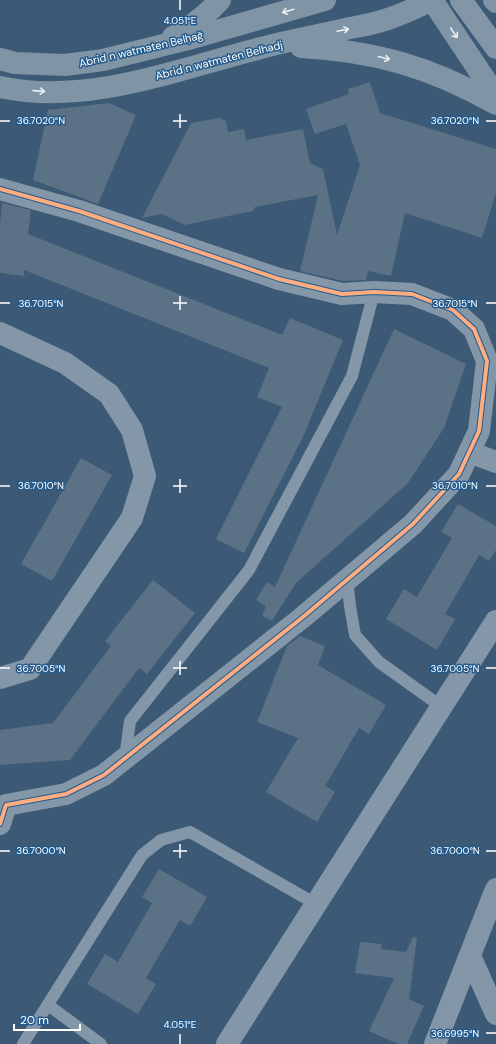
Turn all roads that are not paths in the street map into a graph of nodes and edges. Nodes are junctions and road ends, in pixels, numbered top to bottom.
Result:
1 (220, 0) edge
2 (325, 0) edge
3 (432, 0) edge
4 (461, 0) edge
5 (155, 48) junction
6 (262, 48) junction
7 (496, 48) edge
8 (0, 60) edge
9 (0, 87) edge
10 (496, 96) edge
11 (496, 104) edge
12 (0, 189) edge
13 (374, 292) junction
14 (0, 333) edge
15 (491, 361) edge
16 (469, 452) junction
17 (496, 462) edge
18 (347, 580) junction
19 (496, 621) edge
20 (0, 678) edge
21 (442, 706) junction
22 (125, 759) junction
23 (2, 812) edge
24 (496, 889) edge
25 (316, 904) junction
26 (470, 956) junction
27 (48, 1005) junction
28 (496, 1014) edge
29 (23, 1044) edge
30 (102, 1044) edge
31 (227, 1044) edge
32 (435, 1044) edge

1 - 5 main road
2 -> 5 main road, Abrid n watmaten Belḥaǧ
6 -> 3 main road, Abrid n watmaten Belhadj
3 -> 10 main road
4 - 7 main road
5 - 8 main road, Abrid n watmaten Belḥaǧ
9 -> 6 main road, Abrid n watmaten Belhadj
6 -> 11 main road
12 - 13 street
13 - 15 street
13 - 22 lane
14 - 20 street
15 - 16 street
16 - 17 street
16 - 18 street
18 - 21 lane
18 - 22 street
19 - 21 street
21 - 25 street
22 - 23 street
24 - 26 main road
25 - 27 lane
25 - 31 street
26 - 28 street
26 - 32 main road
27 - 29 lane
27 - 30 lane

